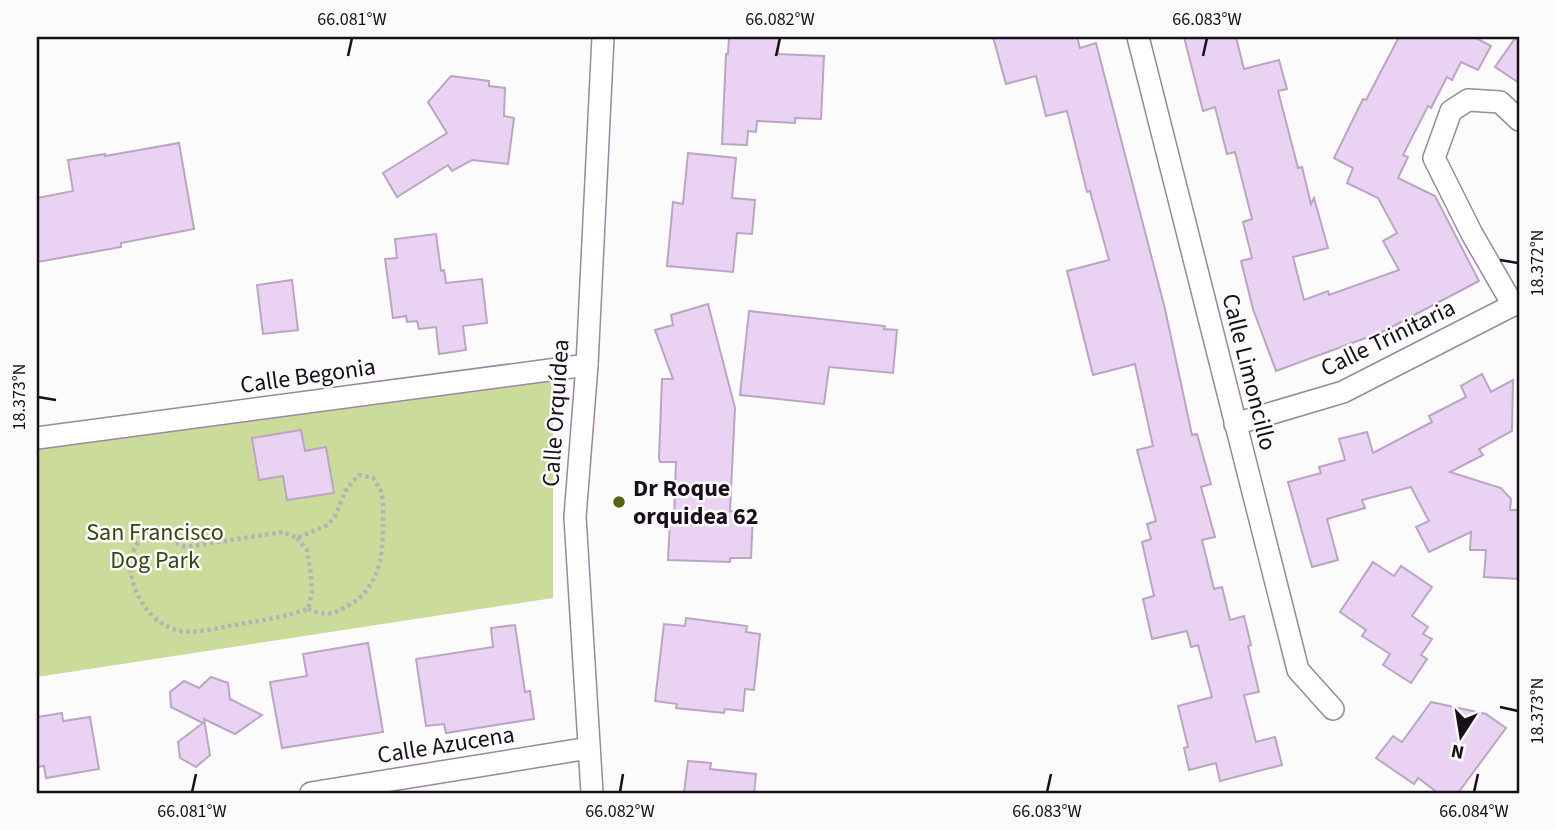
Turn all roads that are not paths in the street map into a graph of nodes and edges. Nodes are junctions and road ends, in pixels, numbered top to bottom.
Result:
1 (603, 37) edge
2 (1138, 37) edge
3 (1519, 120) edge
4 (1516, 303) edge
5 (587, 365) junction
6 (1235, 424) junction
7 (37, 438) edge
8 (1333, 709) dead end
9 (589, 748) junction
10 (311, 793) edge
11 (592, 793) edge

1 - 5 street, Calle Orquídea
2 - 6 street, Calle Limoncillo
3 - 4 street
4 - 6 street, Calle Trinitaria
5 - 7 street, Calle Begonia
5 - 9 street, Calle Orquídea
6 - 8 street, Calle Limoncillo
9 - 10 street, Calle Azucena
9 - 11 street, Calle Orquídea

